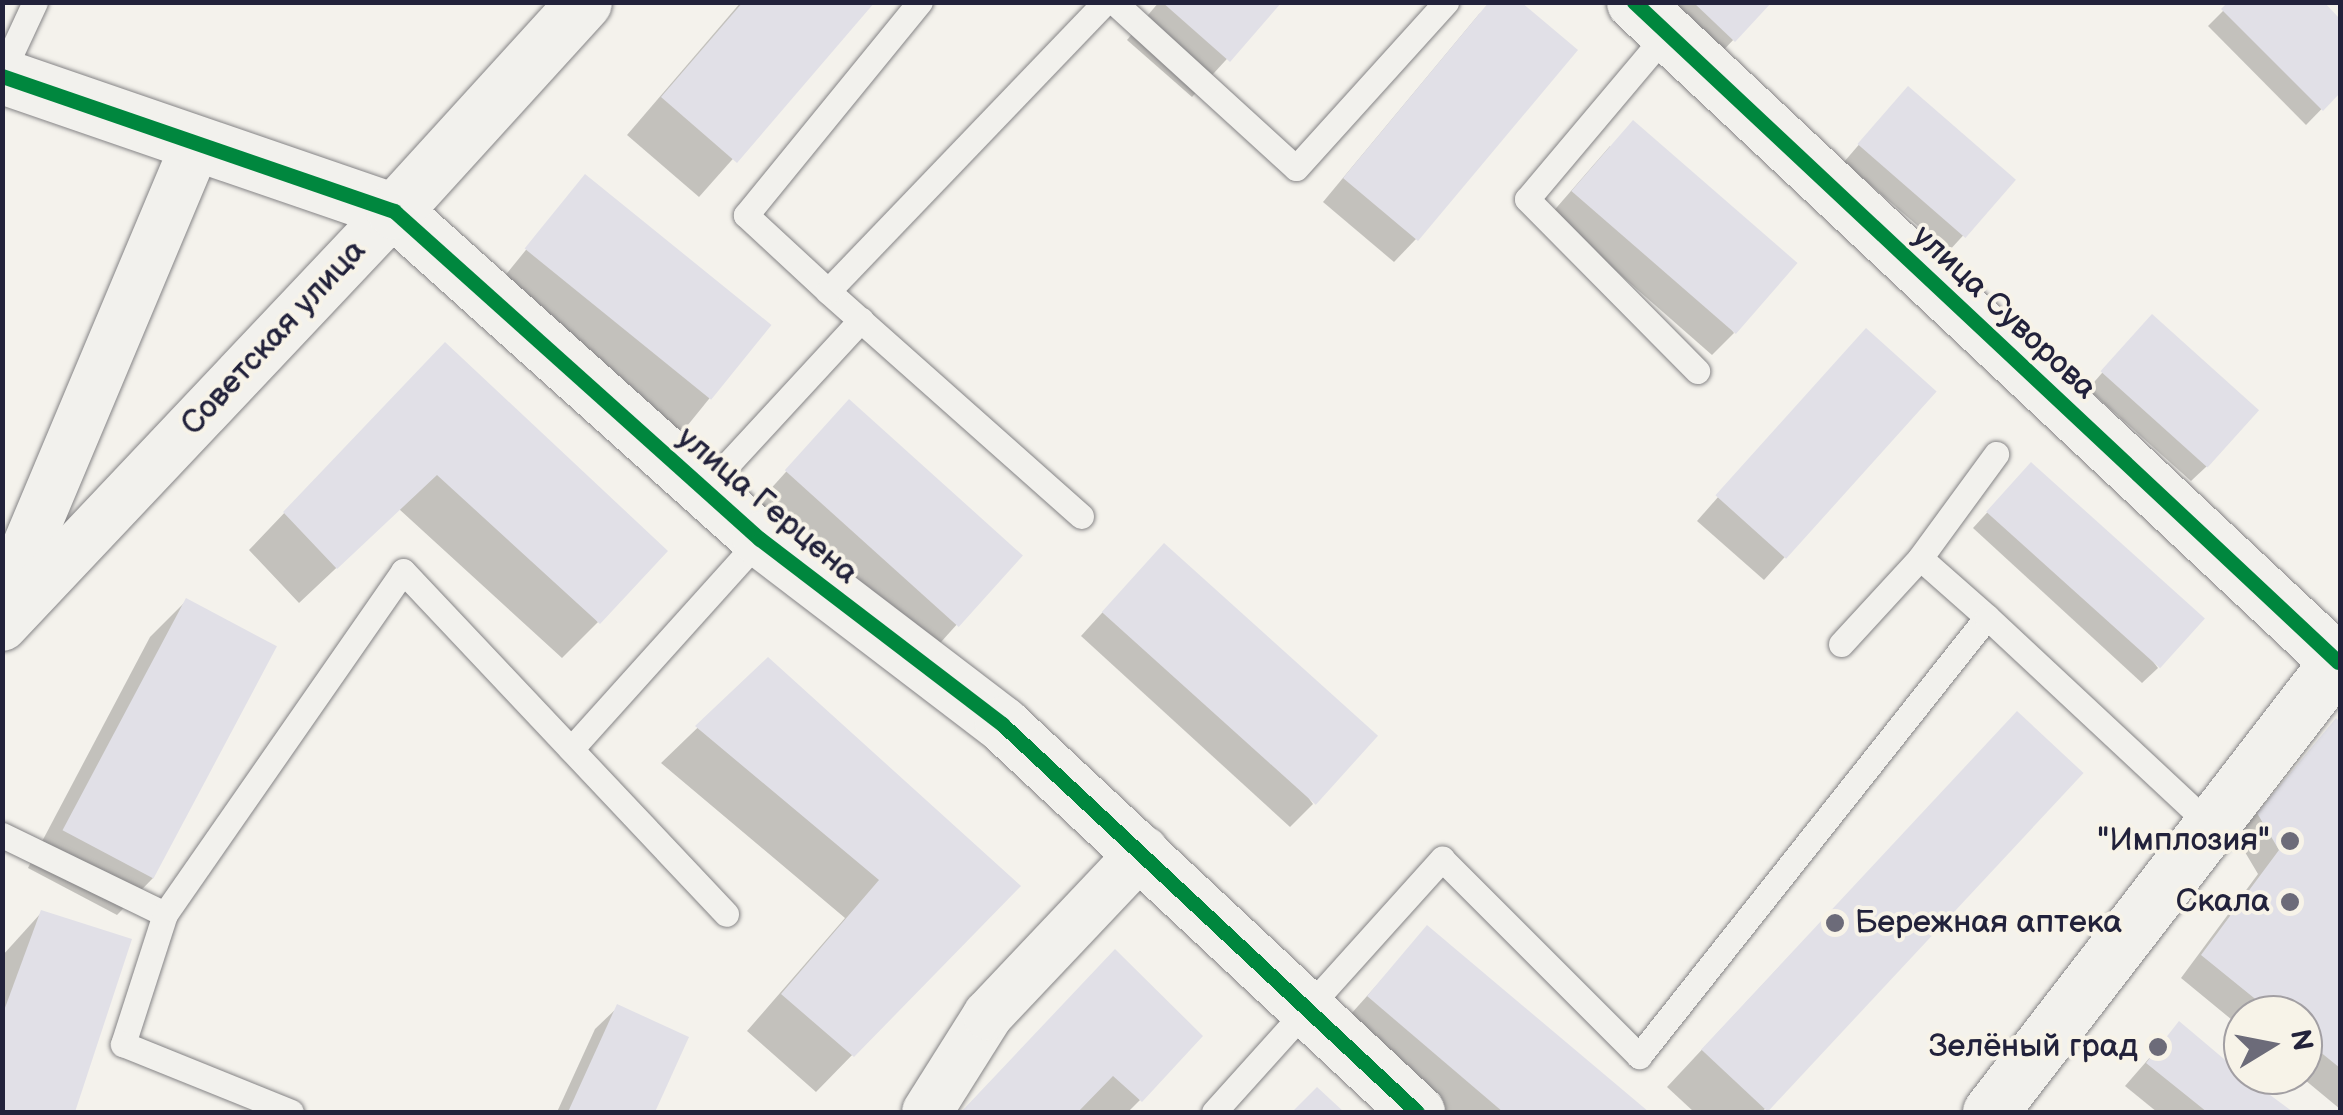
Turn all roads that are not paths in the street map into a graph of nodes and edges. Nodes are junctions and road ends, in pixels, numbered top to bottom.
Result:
1 (36, 2) edge
2 (584, 2) edge
3 (920, 2) edge
4 (1105, 2) edge
5 (1114, 2) edge
6 (1446, 2) edge
7 (1651, 18) edge
8 (2, 74) edge
9 (196, 147) junction
10 (394, 211) junction
11 (828, 292) junction
12 (861, 320) junction
13 (1697, 371) dead end
14 (1996, 454) dead end
15 (704, 491) junction
16 (1081, 516) dead end
17 (760, 539) junction
18 (1920, 558) junction
19 (2, 606) edge
20 (1987, 616) junction
21 (2, 626) edge
22 (1841, 644) dead end
23 (2339, 660) edge
24 (570, 749) junction
25 (2210, 825) junction
26 (2, 835) edge
27 (1142, 852) junction
28 (165, 914) junction
29 (726, 914) dead end
30 (1302, 1008) junction
31 (290, 1112) edge
32 (927, 1112) edge
33 (1214, 1112) edge
34 (1418, 1112) edge
35 (1990, 1112) edge

1 - 8 lane
2 - 10 street, Советская улица
3 - 11 lane
4 - 11 lane
5 - 6 lane
7 - 13 lane
7 - 23 street, улица Суворова
8 - 9 street, улица Герцена
9 - 10 street, улица Герцена
9 - 19 street
10 - 15 street, улица Герцена
10 - 21 street, Советская улица
11 - 12 lane
12 - 15 lane
12 - 16 lane
14 - 18 lane
15 - 17 street, улица Герцена
17 - 24 lane
17 - 27 street, улица Герцена
18 - 20 lane
18 - 22 lane
20 - 25 lane
20 - 30 lane
23 - 25 street
24 - 28 lane
24 - 29 lane
25 - 35 street
26 - 28 lane
27 - 30 street, улица Герцена
27 - 32 street
28 - 31 lane
30 - 33 lane
30 - 34 street, улица Герцена

